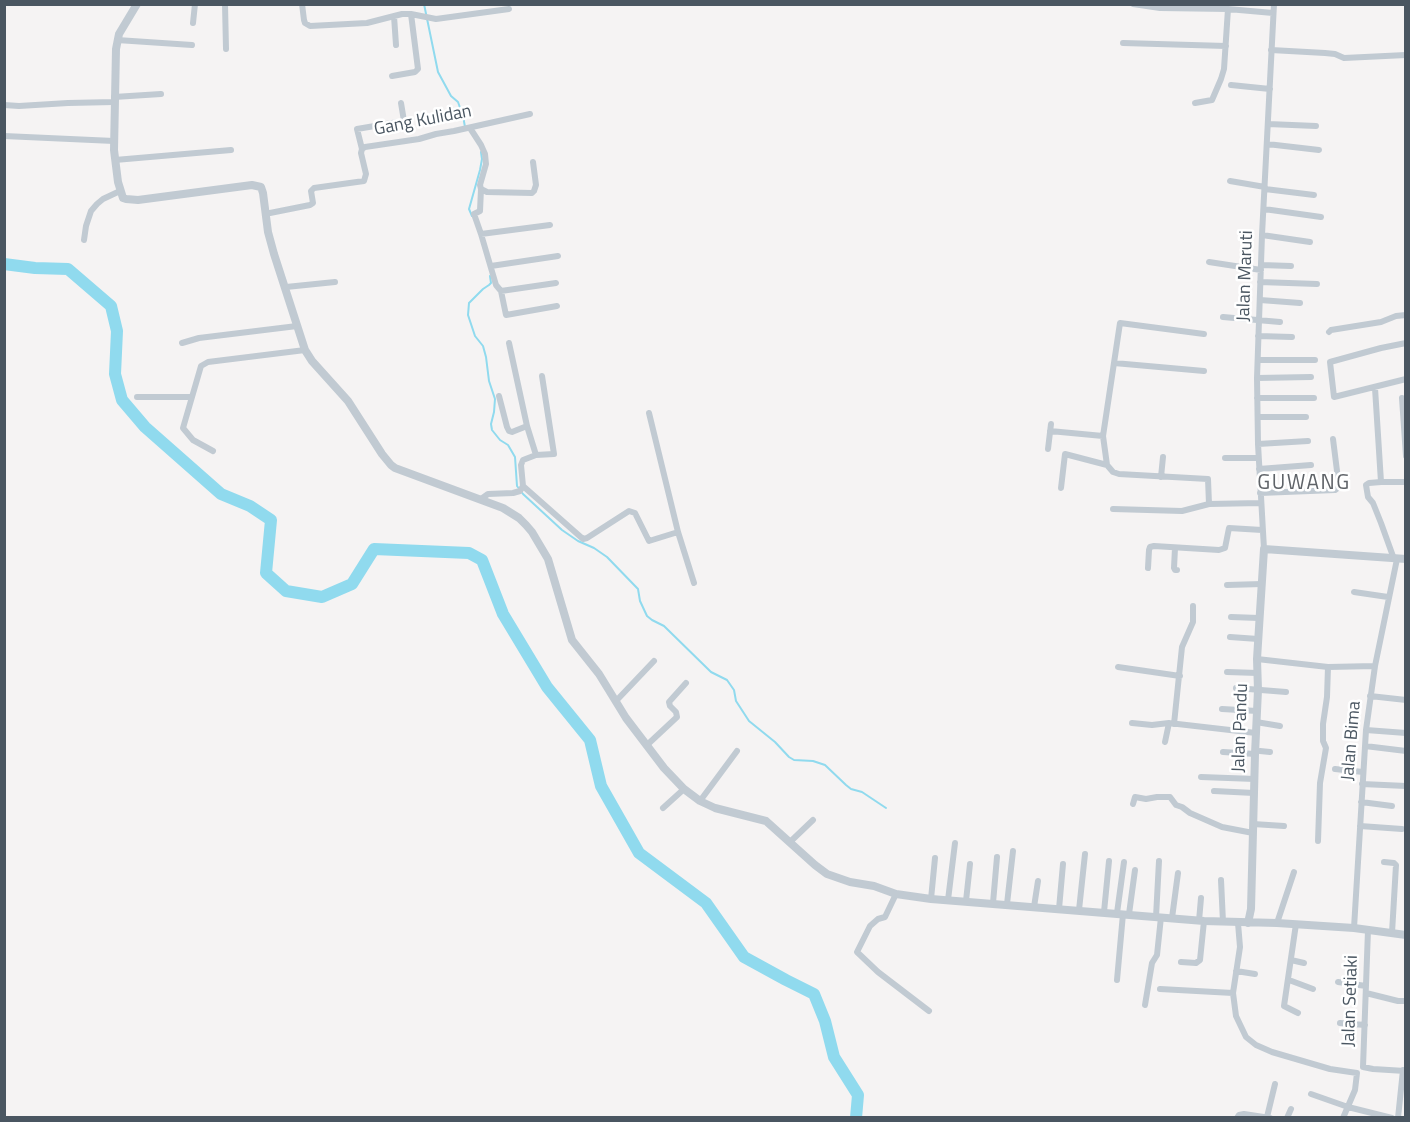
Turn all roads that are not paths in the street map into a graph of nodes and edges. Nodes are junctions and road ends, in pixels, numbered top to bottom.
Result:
1 (137, 4) edge
2 (195, 4) edge
3 (225, 4) edge
4 (302, 4) edge
5 (1133, 4) edge
6 (1274, 4) edge
7 (509, 9) dead end
8 (1228, 9) junction
9 (1273, 13) junction
10 (411, 14) junction
11 (394, 16) junction
12 (194, 23) dead end
13 (117, 40) junction
14 (1123, 43) dead end
15 (192, 45) dead end
16 (396, 45) dead end
17 (1226, 46) junction
18 (226, 49) dead end
19 (1271, 50) junction
20 (1406, 55) edge
21 (392, 76) dead end
22 (1231, 85) dead end
23 (1270, 89) junction
24 (161, 94) dead end
25 (114, 100) junction
26 (1195, 102) dead end
27 (401, 103) dead end
28 (4, 105) edge
29 (530, 114) dead end
30 (1268, 124) junction
31 (1316, 126) dead end
32 (470, 128) junction
33 (4, 136) edge
34 (114, 141) junction
35 (1267, 144) junction
36 (362, 149) junction
37 (231, 150) dead end
38 (1318, 150) dead end
39 (115, 160) junction
40 (533, 162) dead end
41 (1230, 181) dead end
42 (1265, 188) junction
43 (481, 189) junction
44 (120, 191) junction
45 (1314, 195) dead end
46 (1264, 209) junction
47 (265, 214) junction
48 (1321, 217) dead end
49 (550, 225) dead end
50 (481, 234) junction
51 (1262, 235) junction
52 (84, 240) dead end
53 (1310, 242) dead end
54 (558, 256) dead end
55 (1209, 262) dead end
56 (491, 266) junction
57 (1291, 266) dead end
58 (1261, 267) junction
59 (335, 282) dead end
60 (1260, 282) junction
61 (556, 283) dead end
62 (1317, 284) dead end
63 (286, 288) junction
64 (501, 291) junction
65 (1260, 300) junction
66 (1300, 303) dead end
67 (557, 306) dead end
68 (1406, 315) edge
69 (1223, 318) dead end
70 (1259, 321) junction
71 (1280, 322) dead end
72 (297, 327) junction
73 (1329, 332) dead end
74 (1204, 334) dead end
75 (1258, 336) junction
76 (1292, 337) dead end
77 (182, 342) dead end
78 (509, 343) dead end
79 (1406, 343) edge
80 (305, 350) junction
81 (1258, 360) junction
82 (1315, 360) dead end
83 (1114, 363) junction
84 (1204, 370) dead end
85 (542, 376) dead end
86 (1311, 377) dead end
87 (1257, 378) junction
88 (1406, 379) edge
89 (1375, 388) junction
90 (500, 396) dead end
91 (137, 397) dead end
92 (192, 397) junction
93 (1257, 398) junction
94 (1402, 398) dead end
95 (1314, 399) dead end
96 (649, 413) dead end
97 (1258, 417) junction
98 (1306, 417) dead end
99 (527, 426) junction
100 (1103, 436) junction
101 (1333, 439) dead end
102 (1308, 441) dead end
103 (1258, 444) junction
104 (1048, 449) dead end
105 (213, 451) dead end
106 (536, 455) junction
107 (1406, 456) edge
108 (1163, 457) dead end
109 (1224, 458) dead end
110 (1258, 458) junction
111 (1107, 465) junction
112 (1311, 465) dead end
113 (1259, 469) junction
114 (1161, 477) junction
115 (1381, 482) junction
116 (1406, 482) edge
117 (523, 486) junction
118 (1061, 488) dead end
119 (1260, 493) junction
120 (481, 499) junction
121 (1261, 503) junction
122 (1209, 504) junction
123 (1113, 509) dead end
124 (1262, 530) junction
125 (678, 532) junction
126 (1176, 548) junction
127 (1264, 549) junction
128 (1399, 559) edge
129 (1148, 568) dead end
130 (1177, 570) dead end
131 (694, 583) dead end
132 (1262, 584) junction
133 (1227, 585) dead end
134 (1354, 592) dead end
135 (1388, 597) junction
136 (1193, 606) dead end
137 (1231, 617) dead end
138 (1259, 618) junction
139 (1230, 637) dead end
140 (1258, 639) junction
141 (1257, 659) junction
142 (654, 661) dead end
143 (1375, 666) junction
144 (1118, 667) dead end
145 (1328, 667) junction
146 (1227, 672) dead end
147 (1257, 673) junction
148 (1180, 676) junction
149 (686, 683) dead end
150 (1236, 688) dead end
151 (1258, 690) junction
152 (1287, 692) dead end
153 (1370, 696) junction
154 (616, 700) junction
155 (1406, 700) edge
156 (1222, 709) dead end
157 (1257, 711) junction
158 (1256, 722) junction
159 (1132, 723) dead end
160 (1172, 723) junction
161 (1280, 726) dead end
162 (1366, 730) junction
163 (1256, 733) junction
164 (1406, 733) edge
165 (1165, 742) dead end
166 (648, 745) junction
167 (1365, 747) junction
168 (1406, 750) edge
169 (737, 751) dead end
170 (1223, 752) dead end
171 (1257, 752) junction
172 (1270, 752) dead end
173 (1335, 769) dead end
174 (1363, 771) junction
175 (1201, 777) dead end
176 (1255, 779) junction
177 (1362, 784) junction
178 (1406, 786) edge
179 (684, 789) junction
180 (1214, 791) dead end
181 (1254, 793) junction
182 (700, 801) junction
183 (1361, 802) junction
184 (1133, 804) dead end
185 (1392, 806) dead end
186 (663, 808) dead end
187 (813, 820) dead end
188 (1252, 824) junction
189 (1284, 826) dead end
190 (1360, 826) junction
191 (1402, 829) dead end
192 (1253, 833) junction
193 (1318, 841) dead end
194 (790, 843) junction
195 (955, 843) dead end
196 (1013, 852) dead end
197 (1085, 854) dead end
198 (996, 857) dead end
199 (935, 858) dead end
200 (1109, 861) dead end
201 (1159, 861) dead end
202 (1124, 862) dead end
203 (1384, 862) dead end
204 (970, 864) dead end
205 (1064, 864) dead end
206 (1135, 870) dead end
207 (1294, 872) dead end
208 (1178, 873) dead end
209 (1221, 880) dead end
210 (1038, 881) dead end
211 (896, 894) junction
212 (1201, 898) dead end
213 (931, 899) junction
214 (948, 900) junction
215 (966, 901) junction
216 (993, 903) junction
217 (1007, 904) junction
218 (1035, 907) junction
219 (1059, 909) junction
220 (1251, 909) junction
221 (1079, 910) junction
222 (1104, 912) junction
223 (1123, 914) junction
224 (1159, 917) junction
225 (1172, 918) junction
226 (1201, 921) junction
227 (1223, 922) junction
228 (1238, 923) junction
229 (1248, 923) junction
230 (1257, 923) junction
231 (1277, 923) junction
232 (1296, 924) junction
233 (1354, 928) junction
234 (1368, 930) junction
235 (1392, 933) junction
236 (1406, 934) edge
237 (1291, 960) junction
238 (1180, 962) dead end
239 (1304, 963) dead end
240 (1236, 971) junction
241 (1255, 974) dead end
242 (1118, 980) dead end
243 (1288, 980) junction
244 (1338, 982) dead end
245 (1366, 986) junction
246 (1160, 989) dead end
247 (1313, 989) dead end
248 (1233, 993) junction
249 (1366, 993) junction
250 (1406, 1001) edge
251 (1145, 1005) dead end
252 (929, 1011) dead end
253 (1298, 1012) dead end
254 (1340, 1023) dead end
255 (1365, 1025) junction
256 (1363, 1067) junction
257 (1404, 1070) edge
258 (1357, 1073) junction
259 (1275, 1084) dead end
260 (1311, 1094) dead end
261 (1348, 1107) junction
262 (1291, 1109) dead end
263 (1268, 1117) edge
264 (1237, 1118) edge
265 (1287, 1118) edge
266 (1343, 1118) edge
267 (1392, 1118) edge
268 (1398, 1118) edge

1 - 13 street
2 - 12 street
3 - 18 street
4 - 11 street
5 - 8 street
6 - 9 street, Jalan Maruti
7 - 10 street
8 - 9 street
8 - 17 street
9 - 19 street, Jalan Maruti
10 - 11 street
10 - 21 street
11 - 16 street
13 - 15 street
13 - 25 street
14 - 17 street
17 - 26 street
19 - 20 street
19 - 23 street, Jalan Maruti
22 - 23 street
23 - 30 street, Jalan Maruti
24 - 25 street
25 - 28 street
25 - 34 street
27 - 36 street
29 - 32 street, Gang Kulidan
30 - 31 street
30 - 35 street, Jalan Maruti
32 - 36 street, Gang Kulidan
32 - 43 street
33 - 34 street
34 - 39 street
35 - 38 street
35 - 42 street, Jalan Maruti
36 - 47 street, Gang Kulidan
37 - 39 street
39 - 44 street
40 - 43 street
41 - 42 street
42 - 45 street
42 - 46 street, Jalan Maruti
43 - 50 street
44 - 47 street
44 - 52 street
46 - 48 street
46 - 51 street, Jalan Maruti
47 - 63 street
49 - 50 street
50 - 56 street
51 - 53 street
51 - 58 street, Jalan Maruti
54 - 56 street
55 - 58 street
56 - 64 street
57 - 58 street
58 - 60 street, Jalan Maruti
59 - 63 street
60 - 62 street
60 - 65 street, Jalan Maruti
61 - 64 street
63 - 72 street
64 - 67 street
65 - 66 street
65 - 70 street, Jalan Maruti
68 - 73 street
69 - 70 street
70 - 71 street
70 - 75 street, Jalan Maruti
72 - 77 street
72 - 80 street
74 - 83 street
75 - 76 street
75 - 81 street, Jalan Maruti
78 - 99 street
79 - 89 street
80 - 92 street
80 - 120 street
81 - 82 street
81 - 87 street, Jalan Maruti
83 - 84 street
83 - 100 street
85 - 106 street
86 - 87 street
87 - 93 street, Jalan Maruti
88 - 89 street
89 - 115 street
90 - 99 street
91 - 92 street
92 - 105 street
93 - 95 street
93 - 97 street, Jalan Maruti
94 - 107 street
96 - 125 street
97 - 98 street
97 - 103 street, Jalan Maruti
99 - 106 street
100 - 104 street
100 - 111 street
101 - 119 street
102 - 103 street
103 - 110 street, Jalan Maruti
106 - 117 street
108 - 114 street
109 - 110 street
110 - 113 street, Jalan Maruti
111 - 114 street
111 - 118 street
112 - 113 street
113 - 119 street, Jalan Maruti
114 - 122 street
115 - 116 street
115 - 128 street
117 - 120 street
117 - 125 street
119 - 121 street, Jalan Maruti
120 - 154 street
121 - 122 street
121 - 124 street, Jalan Maruti
122 - 123 street
124 - 126 street
124 - 127 street, Jalan Maruti
125 - 131 street
126 - 129 street
126 - 130 street
127 - 128 street
127 - 132 street, Jalan Pandu
128 - 135 street, Jalan Bima
132 - 133 street
132 - 138 street, Jalan Pandu
134 - 135 street
135 - 143 street, Jalan Bima
136 - 148 street
137 - 138 street
138 - 140 street, Jalan Pandu
139 - 140 street
140 - 141 street, Jalan Pandu
141 - 145 street
141 - 147 street, Jalan Pandu
142 - 154 street
143 - 145 street
143 - 153 street, Jalan Bima
144 - 148 street
145 - 193 street
146 - 147 street
147 - 151 street, Jalan Pandu
148 - 160 street
149 - 166 street
150 - 151 street
151 - 152 street
151 - 157 street, Jalan Pandu
153 - 155 street
153 - 162 street, Jalan Bima
154 - 166 street
156 - 157 street
157 - 158 street, Jalan Pandu
158 - 161 street
158 - 163 street, Jalan Pandu
159 - 160 street
160 - 163 street
160 - 165 street
162 - 164 street
162 - 167 street, Jalan Bima
163 - 171 street, Jalan Pandu
166 - 179 street
167 - 168 street
167 - 174 street, Jalan Bima
169 - 182 street
170 - 171 street
171 - 172 street
171 - 176 street, Jalan Pandu
173 - 174 street
174 - 177 street, Jalan Bima
175 - 176 street
176 - 181 street, Jalan Pandu
177 - 178 street
177 - 183 street, Jalan Bima
179 - 182 street
179 - 186 street
180 - 181 street
181 - 188 street, Jalan Pandu
182 - 194 street
183 - 185 street
183 - 190 street, Jalan Bima
184 - 192 street
187 - 194 street
188 - 189 street
188 - 192 street, Jalan Pandu
190 - 191 street
190 - 233 street, Jalan Bima
192 - 220 street, Jalan Pandu
194 - 211 street
195 - 214 street
196 - 217 street
197 - 221 street
198 - 216 street
199 - 213 street
200 - 222 street
201 - 224 street
202 - 223 street
203 - 235 street
204 - 215 street
205 - 219 street
206 - 223 street
207 - 231 street
208 - 225 street
209 - 227 street
210 - 218 street
211 - 213 street
211 - 252 street
212 - 226 street
213 - 214 street
214 - 215 street
215 - 216 street
216 - 217 street
217 - 218 street
218 - 219 street
219 - 221 street
220 - 229 street, Jalan Pandu
220 - 230 street, Jalan Pandu
221 - 222 street
222 - 223 street
223 - 224 street
223 - 242 street
224 - 225 street
224 - 251 street
225 - 226 street
226 - 227 street
226 - 238 street
227 - 228 street
228 - 229 street
228 - 240 street
229 - 230 street
230 - 231 street
231 - 232 street
232 - 233 street
232 - 237 street
233 - 234 street
234 - 235 street
234 - 245 street, Jalan Setiaki
235 - 236 street
237 - 239 street
237 - 243 street
240 - 241 street
240 - 248 street
243 - 247 street
243 - 253 street
244 - 245 street
245 - 249 street, Jalan Setiaki
246 - 248 street
248 - 258 street
249 - 250 street
249 - 255 street, Jalan Setiaki
254 - 255 street
255 - 256 street, Jalan Setiaki
256 - 257 street, Jalan Setiaki
256 - 258 street
257 - 268 street
258 - 261 street
259 - 263 street
260 - 261 street
261 - 266 street
261 - 267 street
262 - 265 street
263 - 264 street

